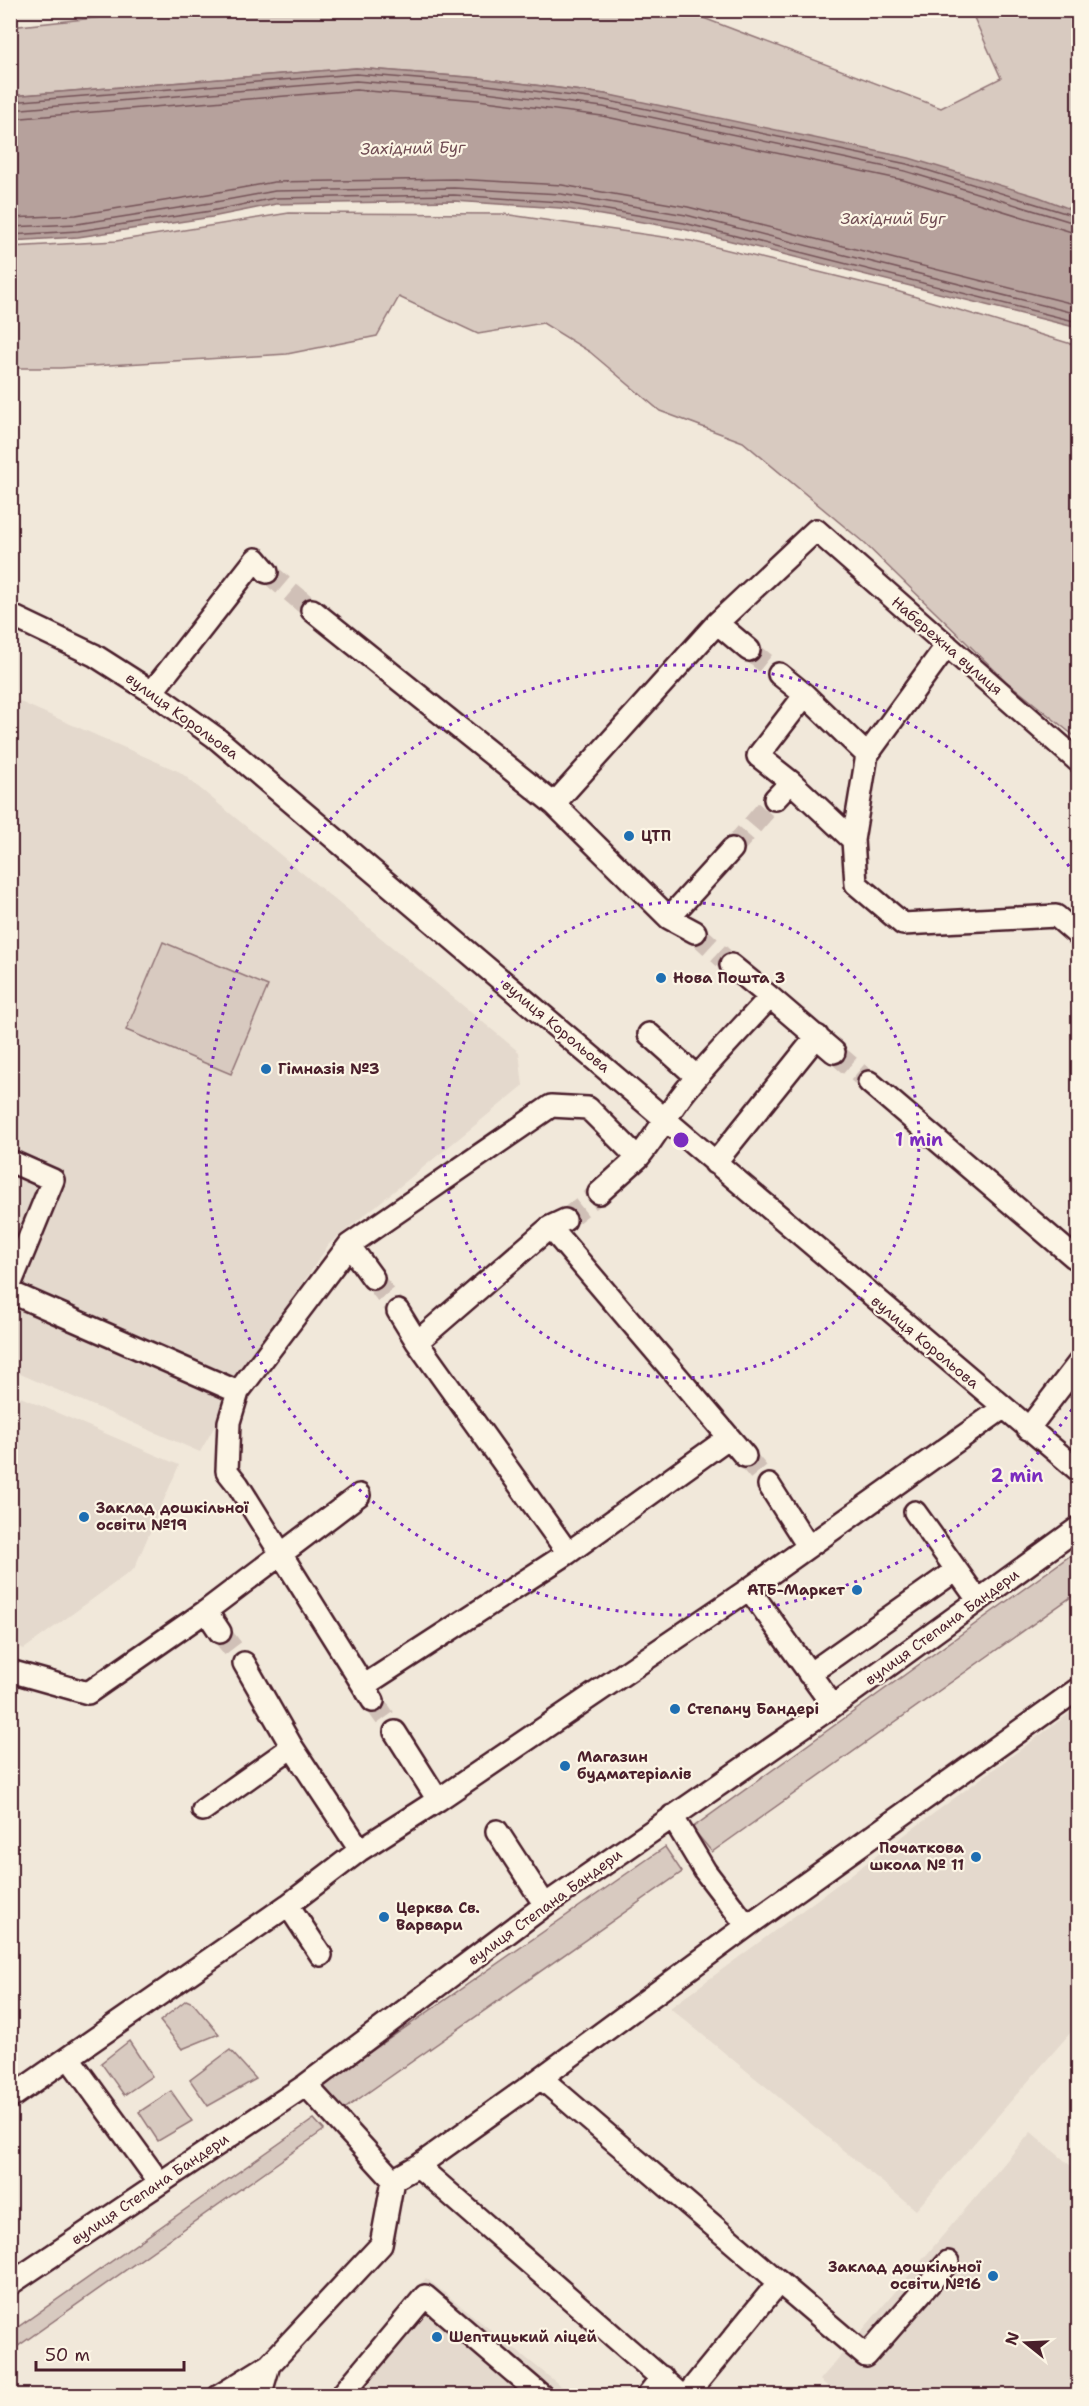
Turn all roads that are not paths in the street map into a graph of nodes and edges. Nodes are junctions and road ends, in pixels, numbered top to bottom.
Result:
1 (267, 572) tunnel mouth
2 (312, 610) tunnel mouth
3 (10, 615) edge
4 (717, 623) junction
5 (947, 645) junction
6 (748, 650) tunnel mouth
7 (779, 674) tunnel mouth
8 (152, 692) junction
9 (805, 695) junction
10 (867, 755) junction
11 (1078, 761) edge
12 (791, 782) junction
13 (775, 799) tunnel mouth
14 (554, 804) junction
15 (853, 840) junction
16 (732, 849) tunnel mouth
17 (669, 918) junction
18 (695, 932) tunnel mouth
19 (1078, 935) edge
20 (731, 965) tunnel mouth
21 (770, 997) junction
22 (649, 1034) dead end
23 (816, 1036) junction
24 (834, 1052) tunnel mouth
25 (697, 1077) junction
26 (869, 1082) tunnel mouth
27 (664, 1118) junction
28 (638, 1158) junction
29 (10, 1161) edge
30 (715, 1163) junction
31 (599, 1193) tunnel mouth
32 (349, 1245) junction
33 (1074, 1257) dead end
34 (373, 1278) tunnel mouth
35 (10, 1284) edge
36 (10, 1292) edge
37 (398, 1311) tunnel mouth
38 (417, 1342) junction
39 (1078, 1364) edge
40 (238, 1392) junction
41 (1003, 1408) junction
42 (1028, 1429) junction
43 (728, 1438) junction
44 (745, 1456) tunnel mouth
45 (1078, 1470) edge
46 (769, 1485) tunnel mouth
47 (359, 1495) dead end
48 (915, 1512) dead end
49 (1078, 1528) edge
50 (808, 1546) junction
51 (568, 1553) junction
52 (282, 1554) junction
53 (956, 1570) junction
54 (749, 1589) junction
55 (978, 1600) junction
56 (206, 1611) junction
57 (220, 1632) tunnel mouth
58 (244, 1663) tunnel mouth
59 (10, 1671) edge
60 (809, 1674) junction
61 (1078, 1689) edge
62 (832, 1706) junction
63 (395, 1732) tunnel mouth
64 (292, 1747) junction
65 (438, 1800) junction
66 (203, 1810) dead end
67 (672, 1816) junction
68 (497, 1831) dead end
69 (360, 1850) junction
70 (288, 1905) junction
71 (544, 1905) junction
72 (747, 1926) junction
73 (321, 1954) dead end
74 (69, 2058) junction
75 (542, 2078) junction
76 (306, 2085) junction
77 (10, 2098) edge
78 (418, 2166) junction
79 (393, 2180) junction
80 (159, 2182) junction
81 (948, 2262) dead end
82 (779, 2282) junction
83 (10, 2284) edge
84 (269, 2365) junction
85 (662, 2377) junction
86 (219, 2396) edge
87 (260, 2396) edge
88 (341, 2396) edge
89 (542, 2396) edge
90 (647, 2396) edge
91 (684, 2396) edge

1 - 8 street
2 - 14 street
3 - 8 street, вулиця Корольова
4 - 5 street, Набережна вулиця
4 - 6 street
4 - 14 street
5 - 10 street
5 - 11 street, Набережна вулиця
7 - 9 street
8 - 27 street, вулиця Корольова
9 - 10 street
9 - 12 street
10 - 15 street
12 - 13 street
12 - 15 street
14 - 17 street
15 - 19 street
16 - 17 street
17 - 18 street
20 - 21 street
21 - 23 street
21 - 25 street
22 - 25 street
23 - 24 street
23 - 30 street
25 - 27 street
26 - 33 street
27 - 28 street
27 - 30 street, вулиця Корольова
28 - 31 street
28 - 32 street
29 - 35 street
30 - 41 street, вулиця Корольова
32 - 34 street
32 - 40 street
36 - 40 street
37 - 38 street
38 - 43 street
38 - 51 street
39 - 42 street
40 - 52 street
41 - 42 street, вулиця Корольова
41 - 50 street
42 - 45 street, вулиця Корольова
43 - 44 street
43 - 51 street
46 - 50 street
47 - 52 street
48 - 53 street
49 - 55 street, вулиця Степана Бандери
50 - 54 street
51 - 52 street
52 - 56 street
53 - 55 street
53 - 60 street
54 - 60 street
54 - 65 street
55 - 62 street, вулиця Степана Бандери
56 - 57 street
56 - 59 street
58 - 64 street
60 - 62 street
61 - 72 street
62 - 67 street, вулиця Степана Бандери
63 - 65 street
64 - 66 street
64 - 69 street
65 - 69 street
67 - 71 street, вулиця Степана Бандери
67 - 72 street
68 - 71 street
69 - 70 street
70 - 73 street
70 - 74 street
71 - 76 street, вулиця Степана Бандери
72 - 75 street
74 - 77 street
74 - 80 street
75 - 78 street
75 - 82 street
76 - 79 street
76 - 80 street, вулиця Степана Бандери
78 - 79 street
78 - 85 street
79 - 84 street
80 - 83 street, вулиця Степана Бандери
81 - 82 street
82 - 91 street
84 - 86 street
84 - 87 street
85 - 90 street
85 - 91 street
88 - 89 street

